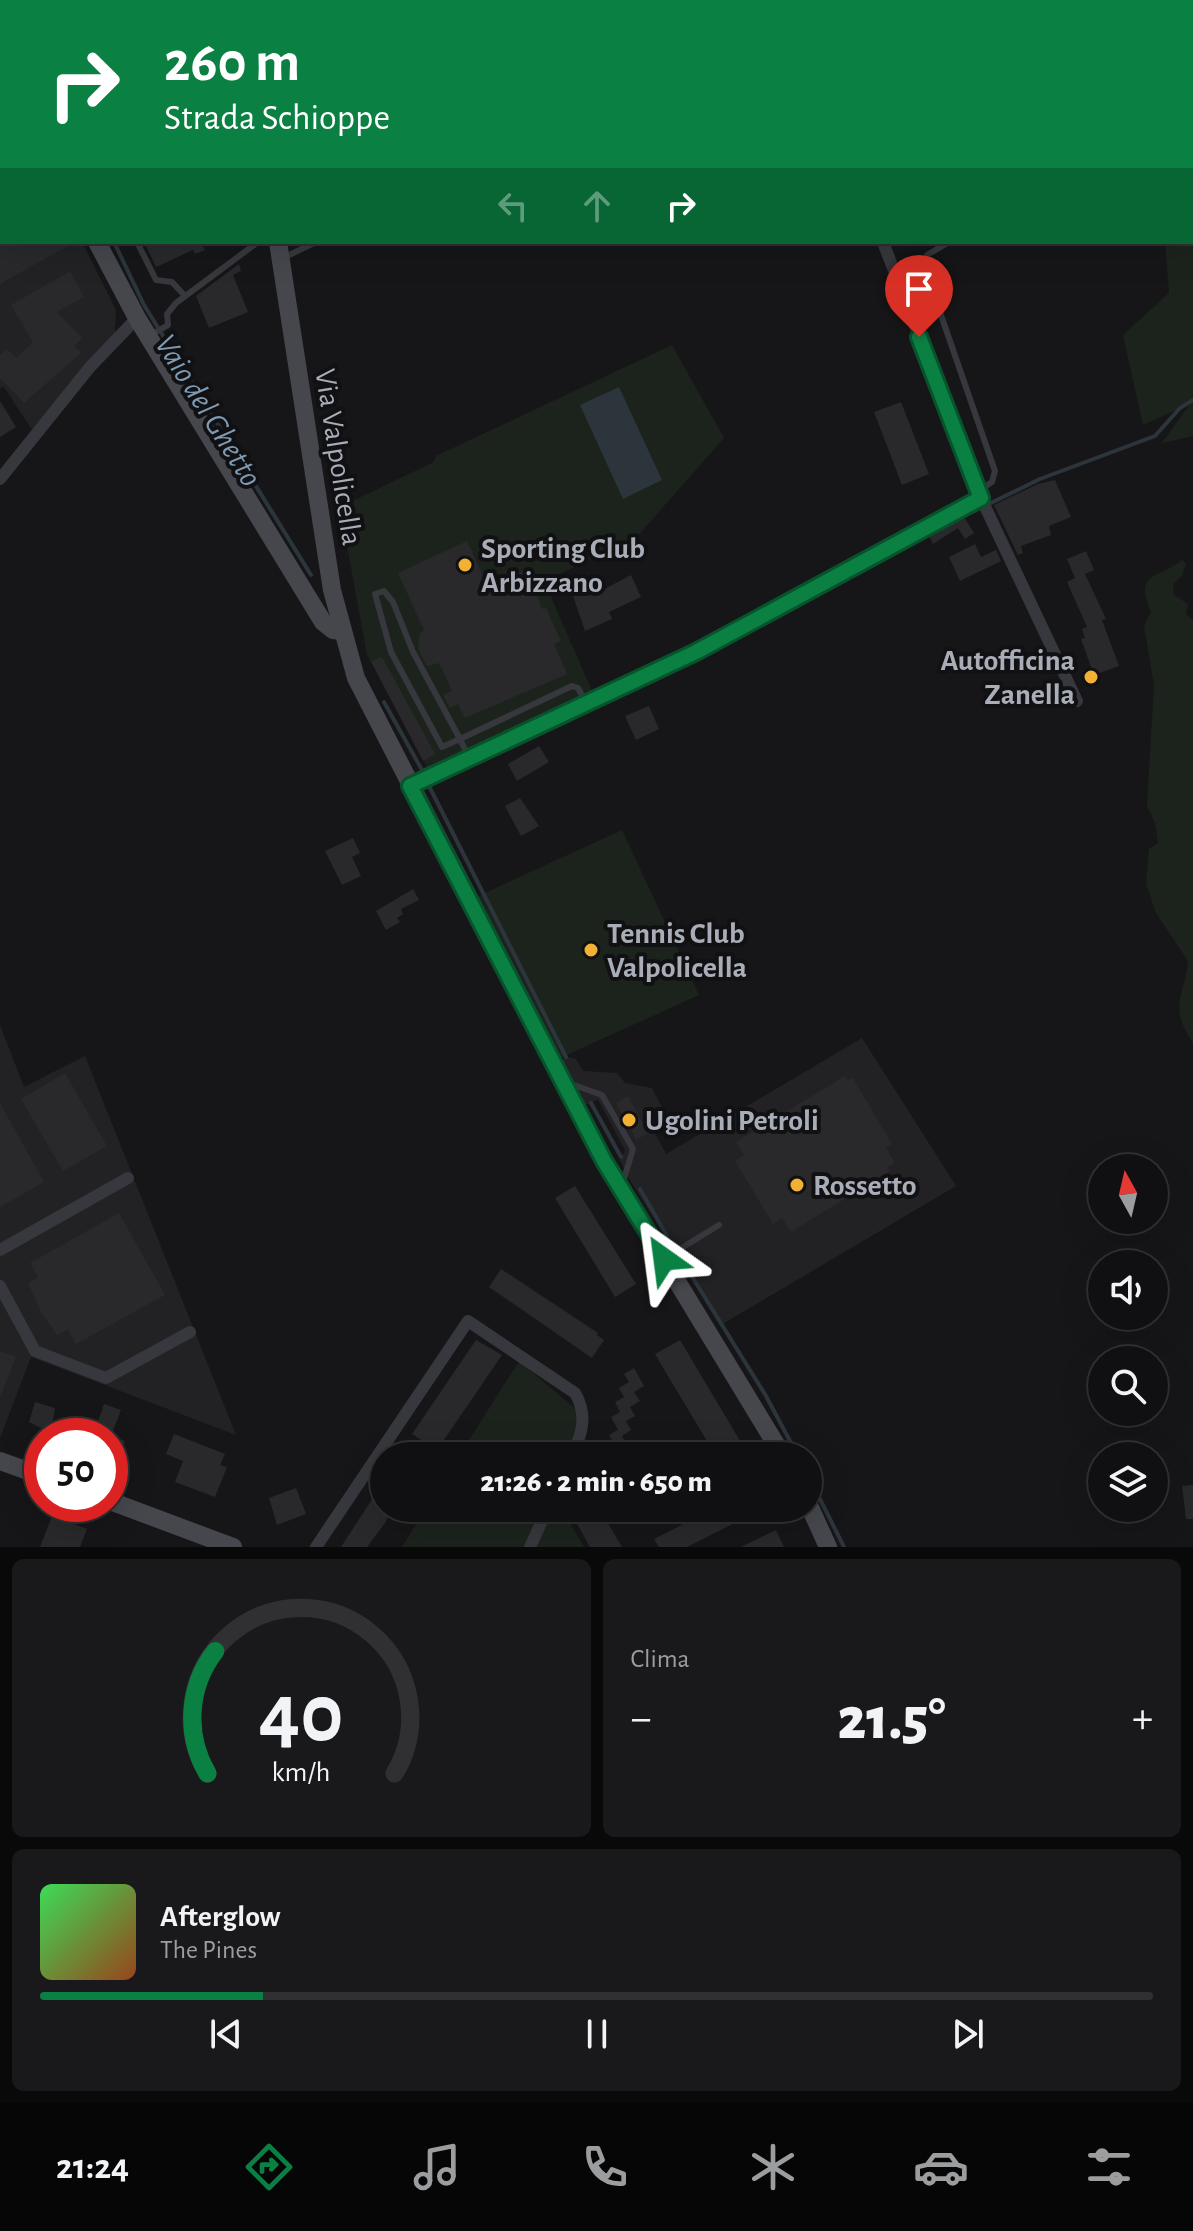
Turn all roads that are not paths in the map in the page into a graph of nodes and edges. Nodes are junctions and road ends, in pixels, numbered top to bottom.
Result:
1 (98, 244) edge
2 (138, 244) edge
3 (255, 244) edge
4 (307, 244) edge
5 (884, 244) edge
6 (946, 244) edge
7 (280, 250) edge
8 (185, 296) junction
9 (137, 318) junction
10 (153, 335) junction
11 (0, 479) edge
12 (979, 495) junction
13 (341, 631) junction
14 (1077, 701) dead end
15 (586, 703) junction
16 (461, 742) junction
17 (469, 758) junction
18 (410, 786) junction
19 (563, 1081) junction
20 (128, 1178) dead end
21 (621, 1189) junction
22 (719, 1225) dead end
23 (0, 1250) edge
24 (664, 1259) junction
25 (0, 1286) edge
26 (190, 1332) dead end
27 (387, 1442) edge
28 (577, 1442) edge
29 (775, 1442) edge
30 (0, 1461) edge
31 (370, 1467) edge
32 (24, 1470) edge
33 (128, 1508) edge
34 (542, 1522) edge
35 (817, 1522) edge
36 (233, 1547) edge
37 (316, 1547) edge
38 (530, 1547) edge
39 (828, 1547) edge

1 - 9 main road
2 - 8 lane
3 - 8 lane
4 - 7 lane
5 - 12 street
6 - 12 lane
7 - 13 main road, Via Valpolicella
8 - 10 lane
9 - 10 main road
9 - 11 street
10 - 13 main road
12 - 14 street
12 - 15 street
13 - 18 main road, Via Valpolicella
15 - 16 lane
15 - 17 street
16 - 16 lane
16 - 17 lane
17 - 18 street
18 - 19 main road, Via Valpolicella
19 - 21 main road, Via Valpolicella
19 - 21 lane
20 - 23 street
21 - 24 main road, Via Valpolicella
22 - 24 lane
24 - 29 main road, Via Valpolicella
25 - 26 street
27 - 28 street
30 - 32 main road
31 - 37 street
33 - 36 main road
34 - 38 street
35 - 39 main road

